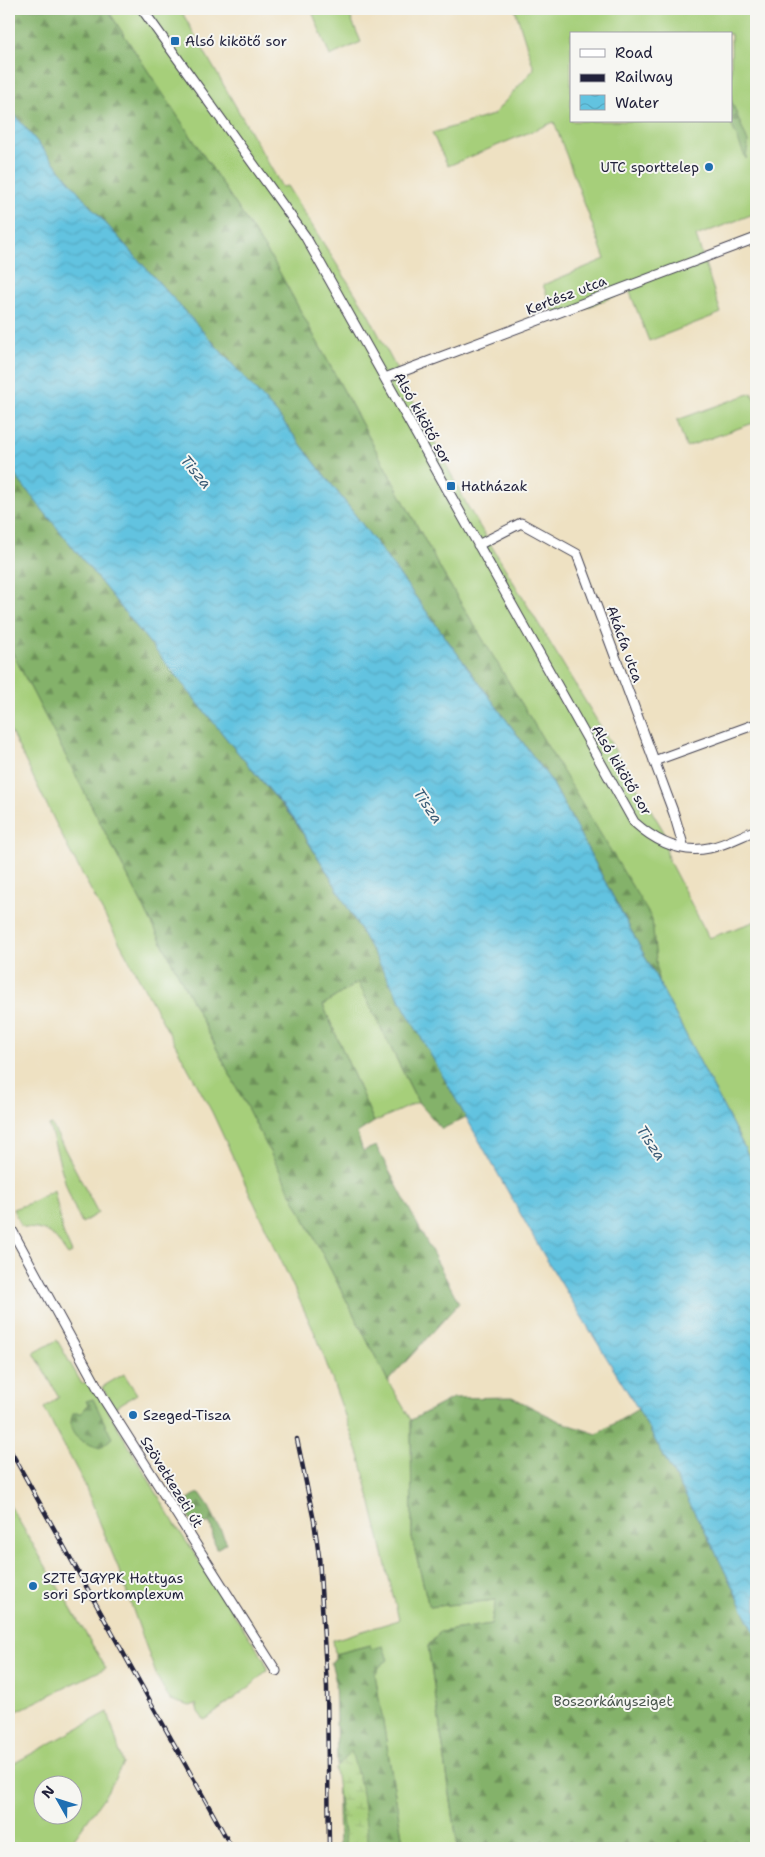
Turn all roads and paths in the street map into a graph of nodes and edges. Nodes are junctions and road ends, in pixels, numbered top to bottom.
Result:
1 (142, 9) edge
2 (756, 238) edge
3 (385, 378) junction
4 (478, 545) junction
5 (756, 724) edge
6 (654, 761) junction
7 (756, 830) edge
8 (684, 848) junction
9 (9, 1225) edge
10 (276, 1671) dead end

1 - 3 street, Alsó kikötő sor
2 - 3 street, Kertész utca
3 - 4 street, Alsó kikötő sor
4 - 6 street, Akácfa utca
4 - 8 street, Alsó kikötő sor
5 - 6 street
6 - 8 street, Akácfa utca
7 - 8 street, Alsó kikötő sor
9 - 10 street, Szövetkezeti út

